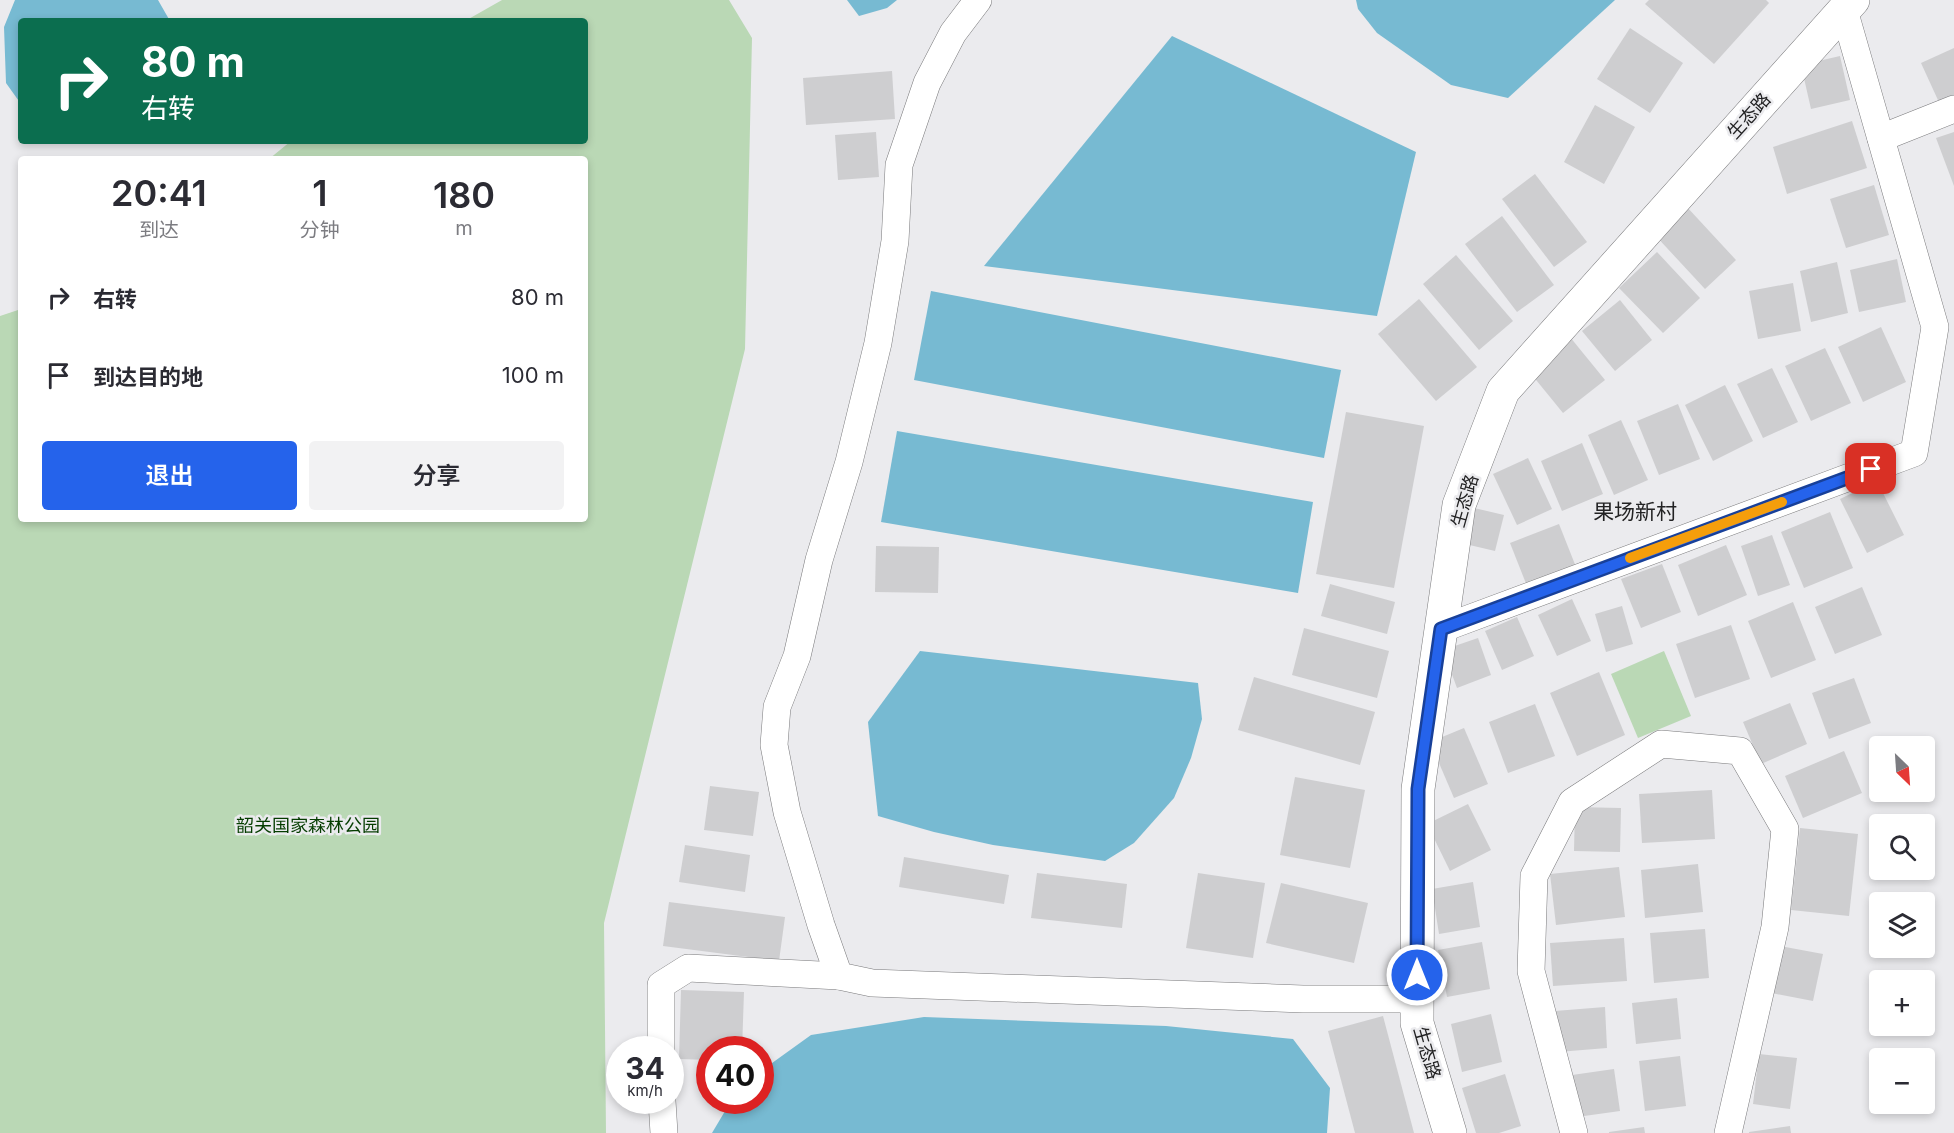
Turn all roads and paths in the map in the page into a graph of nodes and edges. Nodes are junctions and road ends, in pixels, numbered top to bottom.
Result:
1 (978, 0) edge
2 (1849, 5) edge
3 (1954, 108) edge
4 (1881, 138) junction
5 (1441, 629) junction
6 (839, 976) junction
7 (1417, 999) junction
8 (661, 1036) edge
9 (663, 1114) edge
10 (664, 1133) edge
11 (1450, 1133) edge
12 (1574, 1133) edge
13 (1728, 1133) edge

1 - 6 street
2 - 4 street
2 - 5 street, 生态路
3 - 4 street
4 - 5 street
5 - 7 street, 生态路
6 - 7 street
6 - 8 street
7 - 11 street, 生态路
9 - 10 street
12 - 13 street

